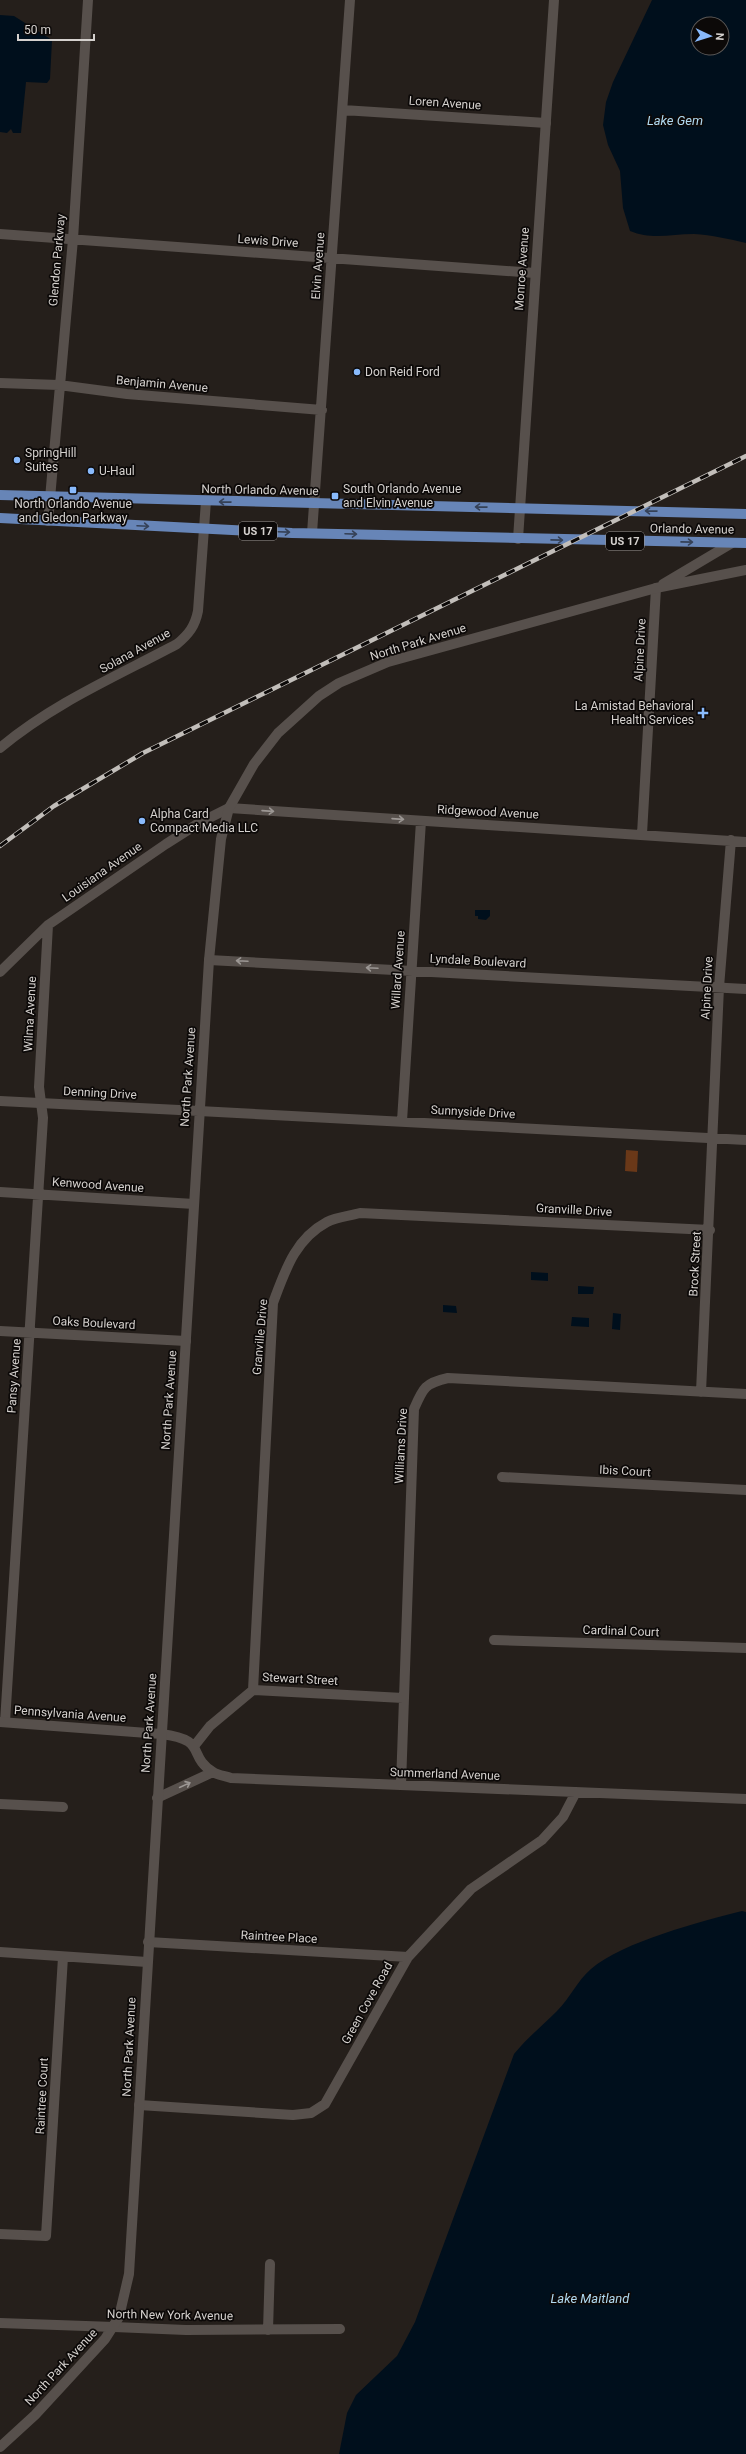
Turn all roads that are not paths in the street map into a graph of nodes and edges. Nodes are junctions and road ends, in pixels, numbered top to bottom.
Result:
1 (88, 0) edge
2 (350, 0) edge
3 (554, 0) edge
4 (343, 110) junction
5 (546, 123) junction
6 (0, 234) edge
7 (73, 239) junction
8 (332, 259) junction
9 (535, 273) junction
10 (0, 383) edge
11 (59, 385) junction
12 (322, 410) junction
13 (0, 495) edge
14 (50, 497) junction
15 (206, 502) junction
16 (314, 504) junction
17 (520, 508) junction
18 (746, 514) edge
19 (0, 518) edge
20 (48, 521) junction
21 (203, 529) junction
22 (312, 533) junction
23 (746, 537) edge
24 (518, 539) junction
25 (732, 543) junction
26 (746, 543) edge
27 (746, 570) edge
28 (656, 588) junction
29 (0, 748) edge
30 (229, 808) junction
31 (421, 821) junction
32 (642, 834) junction
33 (731, 840) junction
34 (746, 842) edge
35 (48, 925) junction
36 (209, 960) junction
37 (411, 970) junction
38 (0, 972) edge
39 (719, 987) junction
40 (746, 989) edge
41 (0, 1101) edge
42 (41, 1103) junction
43 (199, 1111) junction
44 (402, 1121) junction
45 (714, 1138) junction
46 (746, 1140) edge
47 (0, 1192) edge
48 (38, 1195) junction
49 (194, 1204) junction
50 (710, 1230) junction
51 (0, 1331) edge
52 (30, 1332) junction
53 (186, 1341) junction
54 (701, 1392) junction
55 (746, 1394) edge
56 (502, 1477) dead end
57 (746, 1490) edge
58 (494, 1640) dead end
59 (746, 1648) edge
60 (253, 1690) junction
61 (403, 1698) junction
62 (2, 1722) edge
63 (161, 1734) junction
64 (195, 1745) junction
65 (213, 1772) junction
66 (401, 1785) junction
67 (576, 1792) junction
68 (157, 1798) junction
69 (746, 1800) edge
70 (0, 1804) edge
71 (63, 1807) dead end
72 (148, 1942) junction
73 (0, 1952) edge
74 (63, 1957) junction
75 (408, 1957) junction
76 (147, 1962) junction
77 (139, 2105) junction
78 (0, 2234) edge
79 (270, 2264) dead end
80 (0, 2323) edge
81 (114, 2327) junction
82 (340, 2329) dead end
83 (268, 2330) junction
84 (0, 2447) edge

1 - 7 street, Glendon Parkway
2 - 4 street, Elvin Avenue
3 - 5 street, Monroe Avenue
4 - 5 street, Loren Avenue
4 - 8 street, Elvin Avenue
5 - 9 street, Monroe Avenue
6 - 7 street, Lewis Drive
7 - 8 street, Lewis Drive
7 - 11 street, Glendon Parkway
8 - 9 street, Lewis Drive
8 - 12 street, Elvin Avenue
9 - 17 street, Monroe Avenue
10 - 11 street, Benjamin Avenue
11 - 12 street, Benjamin Avenue
11 - 14 street, Glendon Parkway
12 - 16 street, Elvin Avenue
13 - 14 main road, North Orlando Avenue
14 - 15 main road, North Orlando Avenue
14 - 20 street, Glendon Parkway
16 -> 15 main road, North Orlando Avenue
15 - 21 street, Solana Avenue
17 -> 16 main road, North Orlando Avenue
16 - 22 street, Elvin Avenue
18 -> 17 main road, Orlando Avenue
17 - 24 street, Monroe Avenue
19 - 20 main road, US 17
20 -> 21 main road, US 17
21 -> 22 main road, US 17
21 - 29 street, Solana Avenue
22 -> 24 main road, US 17
23 - 25 main road
24 -> 25 main road, Orlando Avenue / US 17
25 - 26 main road, Orlando Avenue / US 17
25 - 28 street, North Park Avenue
27 - 28 street, North Park Avenue
28 - 30 street, North Park Avenue
28 - 32 street, Alpine Drive
30 -> 31 street, Ridgewood Avenue
30 - 35 street, Louisiana Avenue
30 - 36 street, North Park Avenue
31 - 32 street, Ridgewood Avenue
31 - 37 street, Willard Avenue
32 - 33 street, Ridgewood Avenue
33 - 34 street, Ridgewood Avenue
33 - 39 street, Alpine Drive
35 - 38 street, Louisiana Avenue
35 - 42 street, Wilma Avenue
37 -> 36 street, Lyndale Boulevard
36 - 43 street, North Park Avenue
37 - 39 street, Lyndale Boulevard
37 - 44 street, Willard Avenue
39 - 40 street, Lyndale Boulevard
39 - 45 street, Alpine Drive
41 - 42 street, Denning Drive
42 - 43 street, Denning Drive
42 - 48 street, Pansy Avenue
43 - 44 street, Sunnyside Drive
43 - 49 street, North Park Avenue
44 - 45 street, Sunnyside Drive
45 - 46 street, Sunnyside Drive
45 - 50 street, Brock Street
47 - 48 street, Kenwood Avenue
48 - 49 street, Kenwood Avenue
48 - 52 street, Pansy Avenue
49 - 53 street, North Park Avenue
50 - 54 street, Brock Street
50 - 60 street, Granville Drive
51 - 52 street, Oaks Boulevard
52 - 53 street, Oaks Boulevard
52 - 62 street, Pansy Avenue
53 - 63 street, North Park Avenue
54 - 55 street, Williams Drive
54 - 61 street, Williams Drive
56 - 57 street, Ibis Court
58 - 59 street, Cardinal Court
60 - 61 street, Stewart Street
60 - 64 street, Stewart Street
61 - 66 street, Williams Drive
62 - 63 street, Pennsylvania Avenue
63 - 64 street
63 - 68 street, North Park Avenue
64 - 65 street
65 - 66 street, Summerland Avenue
68 -> 65 street
66 - 67 street, Summerland Avenue
67 - 69 street, Summerland Avenue
67 - 75 street, Green Cove Road
68 - 72 street, North Park Avenue
70 - 71 street
72 - 75 street, Raintree Place
72 - 76 street, North Park Avenue
73 - 74 street
74 - 76 street
74 - 78 street, Raintree Court
75 - 77 street, Green Cove Road
76 - 77 street, North Park Avenue
77 - 81 street, North Park Avenue
79 - 83 street
80 - 81 street, North New York Avenue
81 - 83 street, North New York Avenue
81 - 84 street, North Park Avenue
82 - 83 street, North New York Avenue

